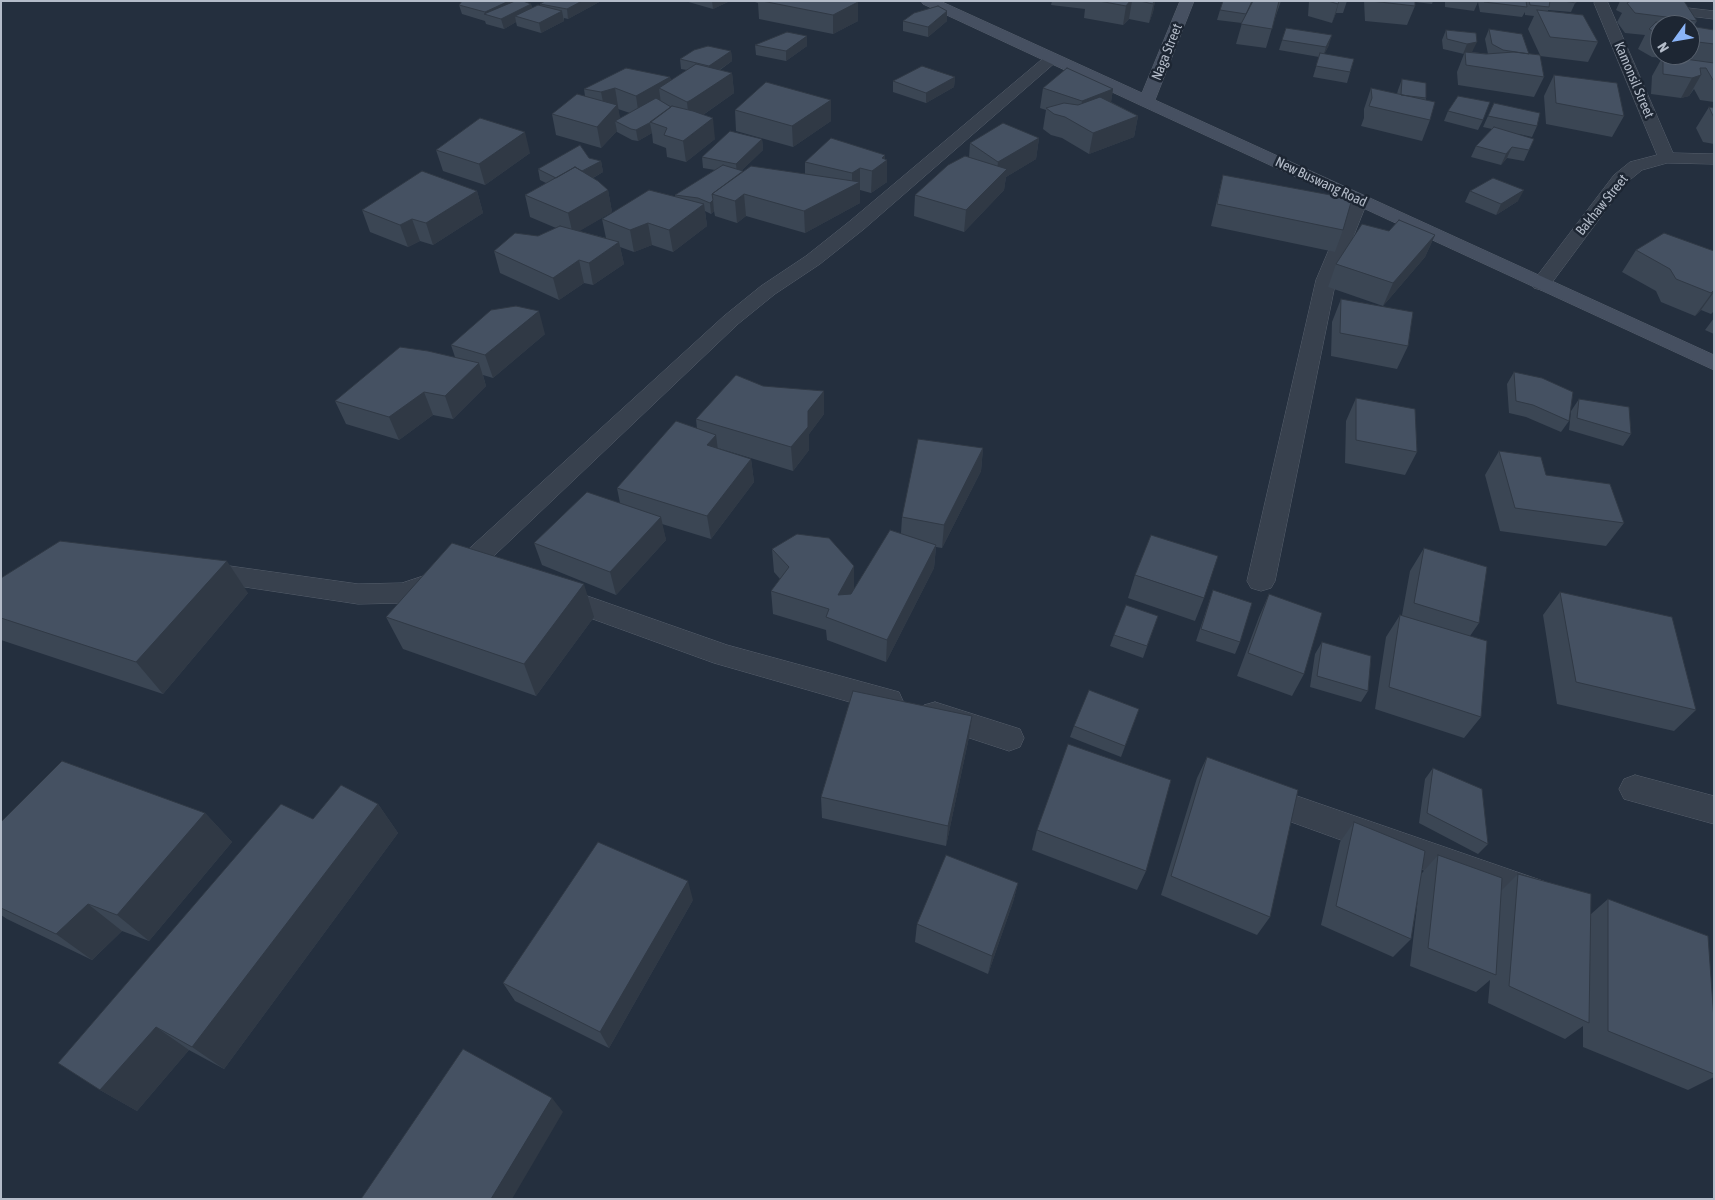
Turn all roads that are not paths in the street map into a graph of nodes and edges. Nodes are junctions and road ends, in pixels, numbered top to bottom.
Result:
1 (928, 1) edge
2 (1187, 1) edge
3 (1595, 2) edge
4 (1620, 4) dead end
5 (1638, 6) edge
6 (1714, 15) edge
7 (1052, 58) junction
8 (1146, 102) junction
9 (1667, 158) junction
10 (1714, 159) edge
11 (1360, 200) junction
12 (1541, 284) junction
13 (1714, 364) edge
14 (469, 564) junction
15 (182, 569) edge
16 (496, 574) edge
17 (1261, 581) dead end
18 (533, 587) edge
19 (1009, 738) dead end
20 (1635, 789) dead end
21 (1294, 809) edge
22 (1714, 810) edge
23 (1573, 908) edge

1 - 7 street, New Buswang Road
2 - 8 street, Naga Street
3 - 4 street
3 - 9 street, Kamonsil Street
5 - 6 street
7 - 8 street, New Buswang Road
7 - 14 street
8 - 11 street, New Buswang Road
9 - 10 street, Bakhaw Street
9 - 12 street, Bakhaw Street
11 - 12 street, New Buswang Road
11 - 17 street
12 - 13 street, New Buswang Road
14 - 15 street
14 - 16 street
18 - 19 street
20 - 22 street
21 - 23 street

